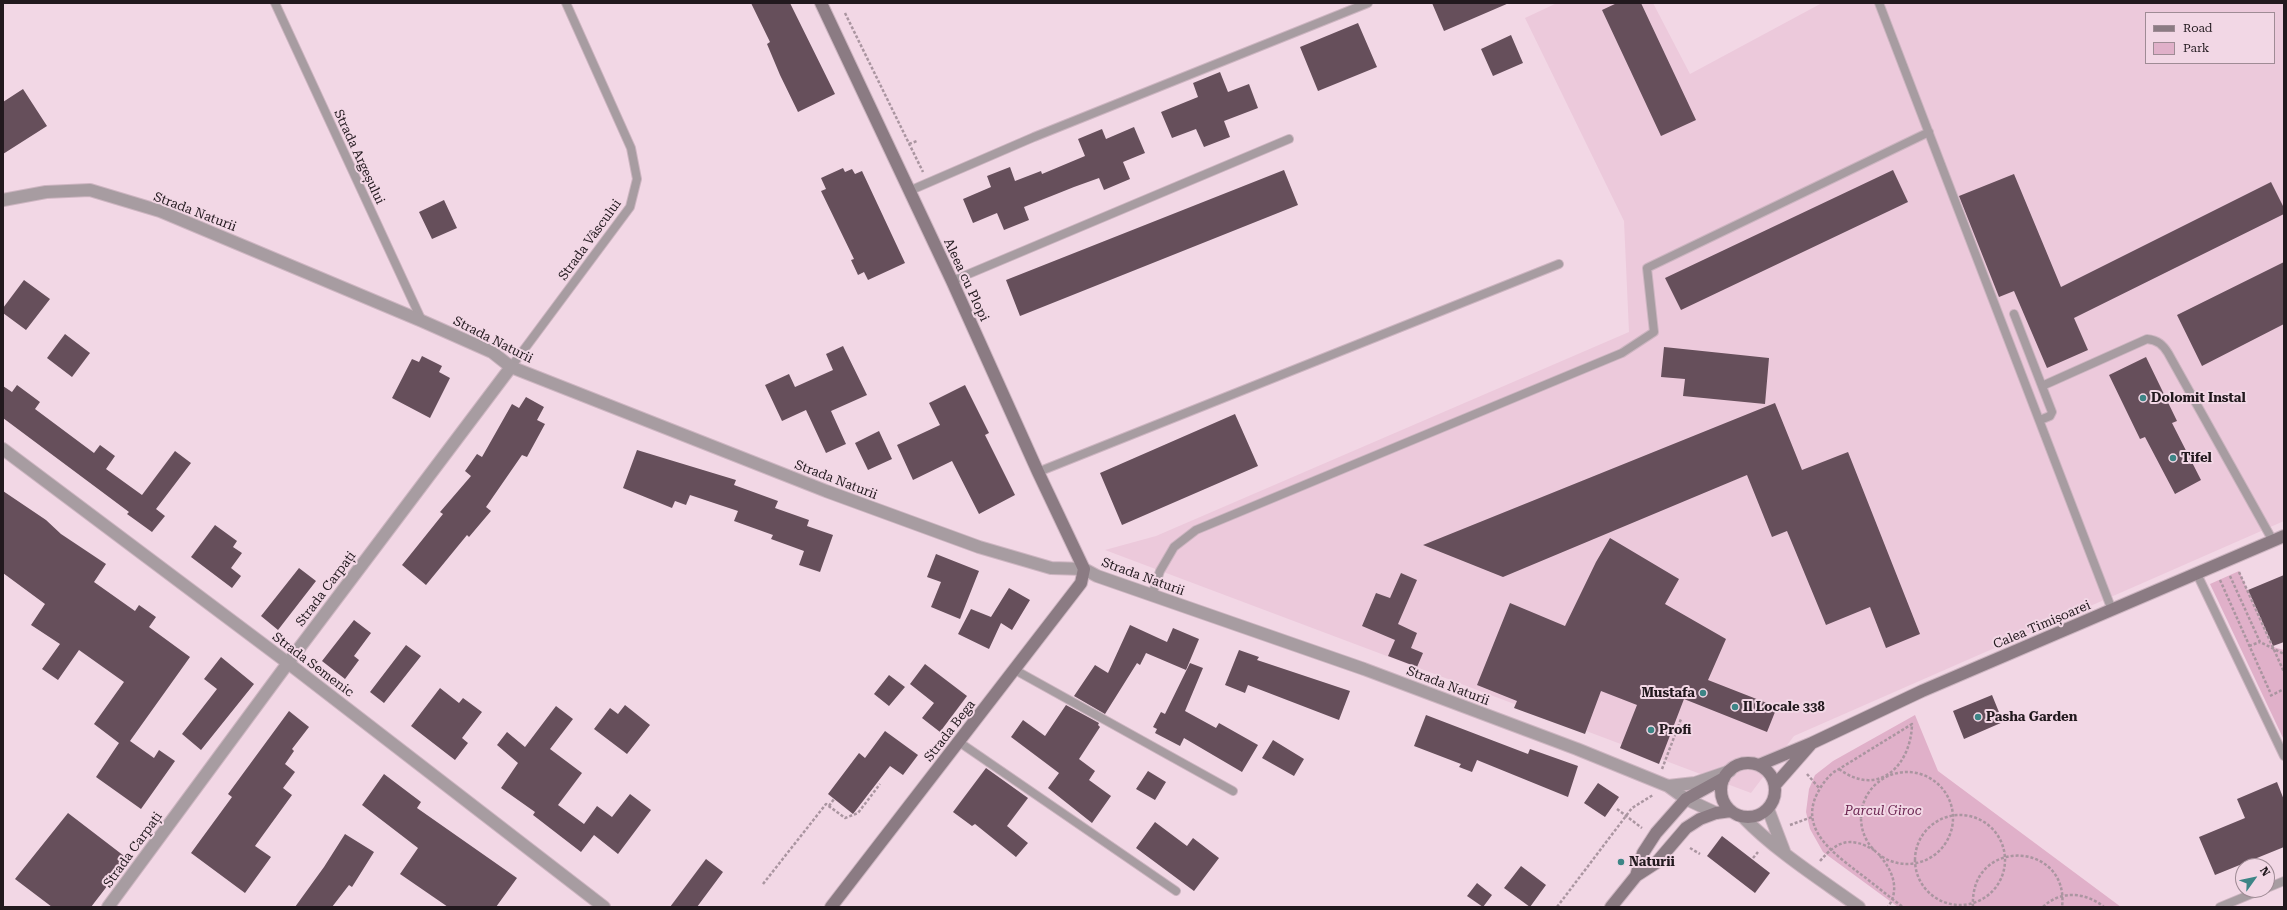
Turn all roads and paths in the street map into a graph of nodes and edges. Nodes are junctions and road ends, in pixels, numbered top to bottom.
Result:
1 (275, 3) edge
2 (566, 3) edge
3 (821, 3) edge
4 (1368, 3) edge
5 (1879, 3) edge
6 (843, 10) dead end
7 (1929, 132) junction
8 (1289, 139) dead end
9 (928, 183) junction
10 (909, 191) junction
11 (3, 200) edge
12 (1559, 264) dead end
13 (952, 281) junction
14 (2014, 314) dead end
15 (422, 320) junction
16 (511, 367) junction
17 (2042, 386) junction
18 (2040, 420) junction
19 (3, 448) edge
20 (1038, 472) junction
21 (2279, 539) edge
22 (2223, 563) junction
23 (1084, 569) junction
24 (2197, 574) junction
25 (1152, 595) junction
26 (2112, 610) junction
27 (2260, 642) junction
28 (2249, 646) junction
29 (2273, 648) junction
30 (2284, 654) edge
31 (288, 663) junction
32 (1015, 670) junction
33 (2284, 672) edge
34 (2274, 701) dead end
35 (1681, 719) dead end
36 (959, 742) junction
37 (1812, 743) junction
38 (2284, 756) edge
39 (1759, 766) junction
40 (1839, 769) junction
41 (1662, 771) dead end
42 (1727, 774) junction
43 (1807, 774) dead end
44 (1888, 775) junction
45 (880, 784) dead end
46 (1775, 784) junction
47 (1668, 786) junction
48 (1820, 789) junction
49 (1233, 791) dead end
50 (834, 799) dead end
51 (1686, 799) junction
52 (829, 806) junction
53 (1617, 809) dead end
54 (1768, 809) junction
55 (1731, 811) junction
56 (1716, 813) junction
57 (1953, 815) junction
58 (1626, 816) junction
59 (1743, 817) junction
60 (1812, 817) junction
61 (1785, 826) dead end
62 (1642, 828) dead end
63 (1688, 847) dead end
64 (1830, 850) junction
65 (1784, 851) junction
66 (1876, 851) junction
67 (1700, 854) dead end
68 (2005, 856) junction
69 (1915, 863) junction
70 (1811, 872) junction
71 (1636, 876) junction
72 (763, 884) dead end
73 (1176, 891) dead end
74 (2063, 896) junction
75 (2242, 898) edge
76 (1893, 900) junction
77 (1973, 903) junction
78 (108, 907) edge
79 (604, 907) edge
80 (831, 907) edge
81 (1557, 907) edge
82 (1611, 907) edge
83 (1859, 907) edge
84 (1888, 907) edge
85 (1903, 907) edge
86 (1974, 907) edge
87 (2043, 907) edge
88 (2062, 907) edge
89 (2104, 907) edge
90 (2220, 907) edge

1 - 15 lane, Strada Argeșului
2 - 16 lane, Strada Vâscului
3 - 10 main road, Aleea cu Plopi
4 - 9 lane
5 - 7 lane
6 - 9 path
7 - 18 lane
7 - 25 lane
8 - 13 lane
9 - 10 lane
10 - 13 main road, Aleea cu Plopi
11 - 15 street, Strada Naturii
12 - 20 lane
13 - 20 main road, Aleea cu Plopi
14 - 17 lane
15 - 16 street, Strada Naturii
16 - 23 street, Strada Naturii
16 - 31 street, Strada Carpați
17 - 18 lane
17 - 21 lane
18 - 26 lane
19 - 31 street, Strada Semenic
20 - 23 main road, Aleea cu Plopi
21 - 22 main road, Calea Timișoarei
22 - 24 main road, Calea Timișoarei
22 - 27 path
22 - 28 path
22 - 29 path
23 - 25 street, Strada Naturii
23 - 32 main road, Strada Bega
24 - 26 main road, Calea Timișoarei
24 - 38 lane
25 - 47 street, Strada Naturii
26 - 37 main road, Calea Timișoarei
27 - 28 path
27 - 29 path
28 - 34 path
29 - 30 path
29 - 33 path
31 - 78 street, Strada Carpați
31 - 79 street, Strada Semenic
32 - 36 main road, Strada Bega
32 - 49 lane
35 - 41 path
36 - 73 lane
36 - 80 main road, Strada Bega
37 - 39 main road, Calea Timișoarei
37 - 46 main road, Calea Timișoarei
39 - 42 main road
39 - 46 main road
40 - 44 path
40 - 44 path
40 - 48 path
42 - 47 street, Strada Naturii
42 - 51 main road
42 - 55 main road
43 - 48 path
44 - 57 path
44 - 66 path
45 - 52 path
46 - 54 main road
47 - 51 street, Strada Naturii
47 - 58 path
48 - 60 path
50 - 52 path
51 - 56 street, Strada Naturii
51 - 71 main road
52 - 72 path
53 - 58 path
54 - 59 main road
54 - 65 street
55 - 56 main road
55 - 59 main road
56 - 71 main road
57 - 68 path
57 - 69 path
57 - 69 path
58 - 62 path
58 - 81 path
59 - 65 street
60 - 61 path
60 - 64 path
63 - 67 path
64 - 66 path
64 - 70 path
64 - 76 path
65 - 70 street
66 - 69 path
66 - 76 path
68 - 74 path
68 - 77 path
68 - 77 path
69 - 77 path
70 - 83 street
71 - 82 main road
74 - 87 path
74 - 88 path
74 - 89 path
75 - 90 lane
76 - 84 path
76 - 85 path
77 - 86 path

